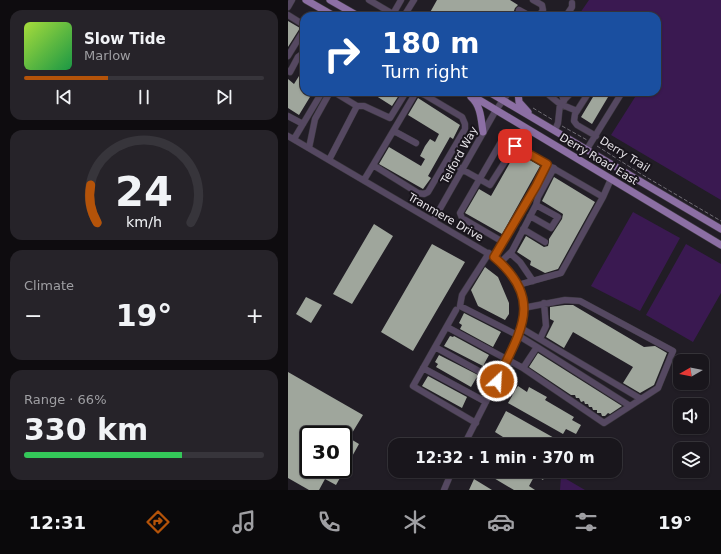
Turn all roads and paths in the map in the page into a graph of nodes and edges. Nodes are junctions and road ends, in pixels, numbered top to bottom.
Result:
1 (292, 0) edge
2 (306, 0) edge
3 (330, 0) edge
4 (369, 0) edge
5 (402, 0) edge
6 (414, 0) edge
7 (533, 0) edge
8 (573, 1) edge
9 (288, 7) edge
10 (519, 10) dead end
11 (327, 12) edge
12 (351, 12) edge
13 (390, 12) edge
14 (394, 12) edge
15 (406, 12) edge
16 (523, 12) edge
17 (542, 12) edge
18 (569, 12) edge
19 (288, 15) edge
20 (300, 22) edge
21 (300, 36) edge
22 (288, 56) edge
23 (300, 56) edge
24 (288, 71) edge
25 (320, 96) edge
26 (328, 96) edge
27 (341, 96) edge
28 (404, 96) edge
29 (414, 96) edge
30 (427, 96) edge
31 (469, 96) edge
32 (472, 96) edge
33 (496, 96) edge
34 (506, 96) edge
35 (519, 96) edge
36 (551, 96) edge
37 (561, 96) edge
38 (568, 96) edge
39 (586, 96) edge
40 (620, 96) edge
41 (503, 100) junction
42 (562, 102) junction
43 (357, 106) junction
44 (531, 106) dead end
45 (496, 110) junction
46 (577, 111) junction
47 (288, 116) edge
48 (532, 117) junction
49 (558, 123) junction
50 (303, 124) junction
51 (555, 130) junction
52 (394, 131) junction
53 (483, 132) junction
54 (596, 136) junction
55 (291, 138) edge
56 (591, 142) junction
57 (416, 143) dead end
58 (515, 146) junction
59 (309, 148) junction
60 (587, 149) junction
61 (329, 160) junction
62 (447, 161) junction
63 (547, 164) junction
64 (373, 165) junction
65 (554, 168) junction
66 (462, 170) junction
67 (480, 179) junction
68 (612, 179) junction
69 (364, 180) junction
70 (603, 197) junction
71 (536, 204) junction
72 (530, 216) junction
73 (433, 221) junction
74 (721, 221) edge
75 (714, 225) junction
76 (523, 229) junction
77 (721, 229) edge
78 (707, 237) junction
79 (503, 242) junction
80 (545, 242) dead end
81 (721, 245) edge
82 (510, 253) junction
83 (492, 255) junction
84 (501, 262) junction
85 (533, 281) junction
86 (518, 285) junction
87 (544, 303) junction
88 (523, 308) junction
89 (456, 310) dead end
90 (447, 327) junction
91 (521, 328) junction
92 (519, 336) junction
93 (540, 339) junction
94 (435, 347) junction
95 (537, 347) junction
96 (507, 360) junction
97 (423, 368) junction
98 (523, 368) junction
99 (497, 381) junction
100 (641, 399) junction
101 (486, 402) junction
102 (630, 406) junction
103 (476, 423) junction
104 (468, 438) edge
105 (449, 478) edge
106 (444, 490) edge

1 - 9 street
2 - 11 main road
3 - 12 main road
4 - 13 street
5 - 14 street
6 - 15 street
7 - 17 street
8 - 18 street
10 - 16 street
19 - 20 street
21 - 22 street
23 - 24 street
25 - 50 street
26 - 59 street
27 - 43 street
28 - 43 street
29 - 52 street
30 - 62 street
31 - 53 main road
32 - 45 main road, Derry Road East
33 - 41 main road, Derry Road East
34 - 41 street, Telford Way
35 - 48 main road
36 - 42 street
37 - 42 street
38 - 42 street
39 - 46 street
40 - 54 street
41 - 45 street, Telford Way
41 - 48 main road, Derry Road East
42 - 46 street
42 - 49 street
43 - 61 street
44 - 49 path, Derry Trail
45 - 53 street, Telford Way
45 - 68 main road, Derry Road East
46 - 54 street
47 - 50 street
48 - 51 main road, Derry Road East
49 - 51 street
49 - 56 path, Derry Trail
50 - 55 street
51 - 60 main road, Derry Road East
52 - 57 street
52 - 64 street
53 - 66 street, Telford Way
54 - 56 street
55 - 59 street, Tranmere Drive
56 - 60 street
56 - 74 path, Derry Trail
58 - 63 street
58 - 67 street
58 - 67 street
59 - 61 street, Tranmere Drive
60 - 75 main road, Derry Road East
61 - 69 street, Tranmere Drive
62 - 64 street
62 - 66 street
63 - 65 street
63 - 79 street
64 - 69 street
65 - 70 street
65 - 71 street
66 - 67 street
66 - 73 street, Telford Way
67 - 79 street
68 - 70 street
68 - 78 main road, Derry Road East
69 - 73 street, Tranmere Drive
70 - 85 street
71 - 72 street
71 - 72 street
72 - 76 street
73 - 83 street, Tranmere Drive
75 - 77 main road, Derry Road East
75 - 78 main road
76 - 80 street
76 - 82 street
78 - 81 main road, Derry Road East
79 - 83 street
82 - 84 street
82 - 85 street
83 - 84 street, Tranmere Drive
83 - 92 street
84 - 86 street, Tranmere Drive
85 - 86 street
86 - 88 street, Tranmere Drive
87 - 88 street
87 - 93 street
87 - 100 street
88 - 91 street, Tranmere Drive
89 - 90 street
90 - 94 street
90 - 96 street
91 - 92 street, Tranmere Drive
91 - 93 street
92 - 95 street
92 - 96 street, Tranmere Drive
93 - 100 street
94 - 97 street
94 - 99 street
95 - 98 street
95 - 102 street
96 - 98 street
96 - 99 street, Tranmere Drive
97 - 101 street
97 - 103 street
98 - 102 street
99 - 101 street, Tranmere Drive
100 - 102 street
101 - 103 street, Tranmere Drive
103 - 104 street, Tranmere Drive
105 - 106 street

